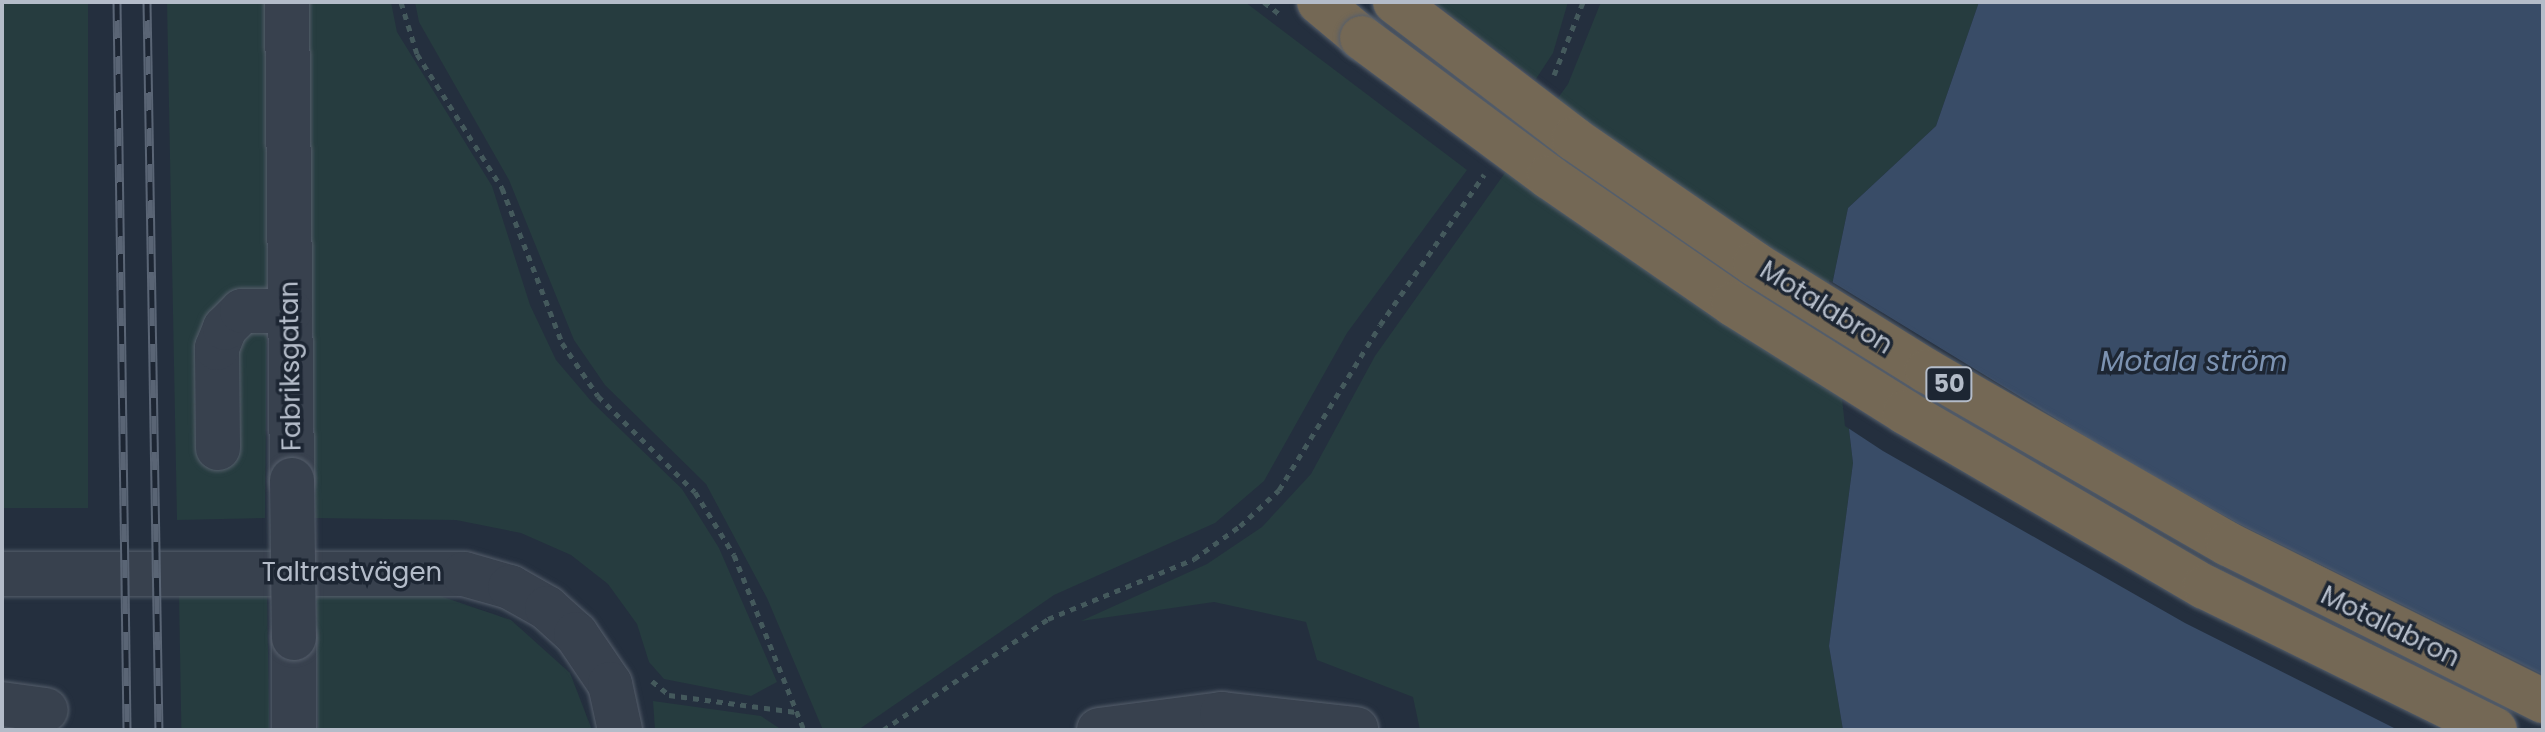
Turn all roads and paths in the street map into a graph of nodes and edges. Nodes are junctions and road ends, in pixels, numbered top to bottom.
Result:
1 (287, 2) edge
2 (401, 2) edge
3 (1319, 2) edge
4 (1395, 2) edge
5 (1583, 2) edge
6 (1545, 87) dead end
7 (1493, 163) dead end
8 (290, 311) junction
9 (218, 448) dead end
10 (2, 574) edge
11 (2543, 701) edge
12 (2, 704) edge
13 (46, 710) dead end
14 (1356, 729) edge
15 (294, 730) edge
16 (620, 730) edge
17 (804, 730) edge
18 (883, 730) edge
19 (1099, 730) edge
20 (2495, 730) edge

1 - 8 street, Fabriksgatan
2 - 17 path
3 - 20 highway, Motalabron / 50, bridge
4 - 11 highway, Motalabron / 50, bridge
5 - 6 path
7 - 18 path
8 - 9 street
8 - 15 street, Fabriksgatan, bridge
10 - 16 street, Taltrastvägen
12 - 13 street
14 - 19 street

